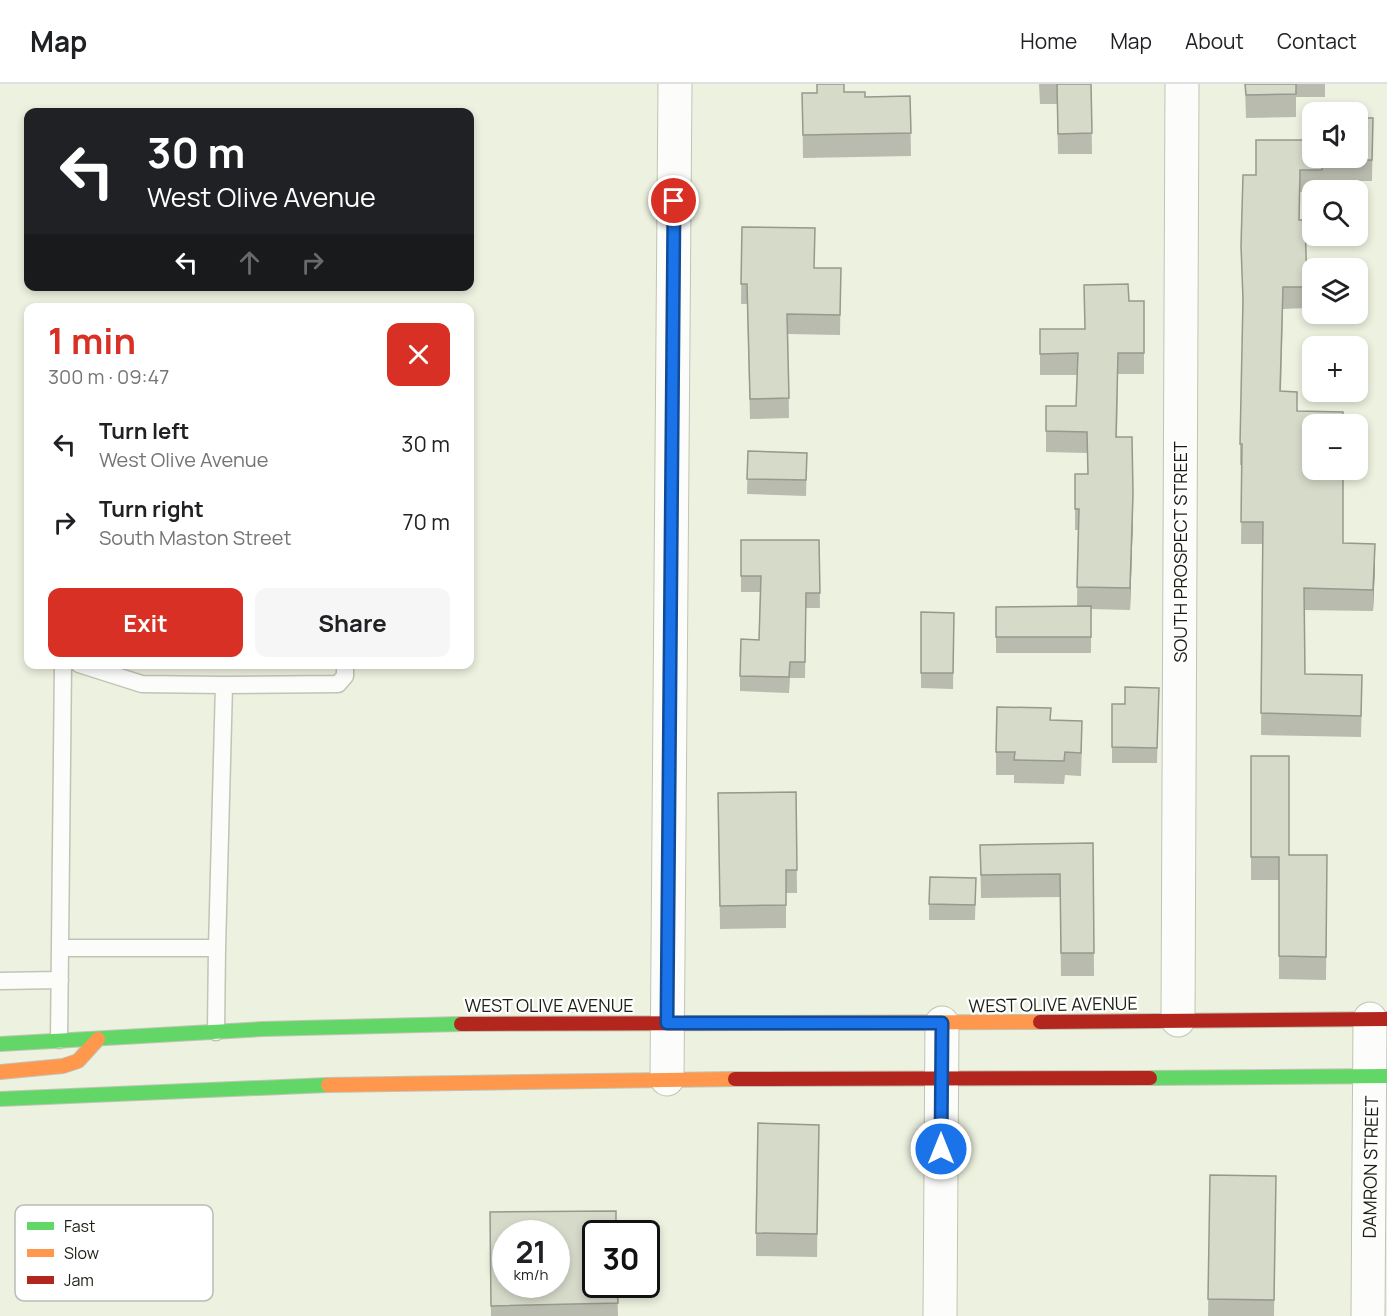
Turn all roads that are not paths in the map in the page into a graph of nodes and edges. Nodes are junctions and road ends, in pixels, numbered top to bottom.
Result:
1 (675, 84) edge
2 (1182, 84) edge
3 (63, 669) edge
4 (95, 669) edge
5 (345, 669) edge
6 (224, 685) junction
7 (60, 948) junction
8 (217, 948) junction
9 (60, 980) junction
10 (0, 981) edge
11 (1379, 1019) edge
12 (1178, 1020) junction
13 (667, 1023) junction
14 (942, 1023) junction
15 (216, 1032) junction
16 (98, 1039) junction
17 (59, 1041) junction
18 (0, 1044) edge
19 (0, 1072) edge
20 (1379, 1076) edge
21 (942, 1077) junction
22 (667, 1079) junction
23 (0, 1099) edge
24 (940, 1316) edge
25 (1368, 1316) edge

1 - 13 street
2 - 12 street, SOUTH PROSPECT STREET
3 - 7 lane
4 - 6 lane
5 - 6 lane
6 - 8 lane
7 - 8 lane
7 - 9 lane
8 - 15 lane
9 - 10 lane
9 - 17 lane
11 - 12 main road, WEST OLIVE AVENUE
11 - 20 street, DAMRON STREET
12 - 14 main road, WEST OLIVE AVENUE
13 - 14 main road, WEST OLIVE AVENUE
13 - 15 main road, WEST OLIVE AVENUE
13 - 22 street
14 - 21 street
15 - 16 main road, WEST OLIVE AVENUE
16 - 17 main road, WEST OLIVE AVENUE
16 - 19 main road
17 - 18 main road, WEST OLIVE AVENUE
20 - 21 main road
20 - 25 street, DAMRON STREET
21 - 22 main road
21 - 24 street
22 - 23 main road

